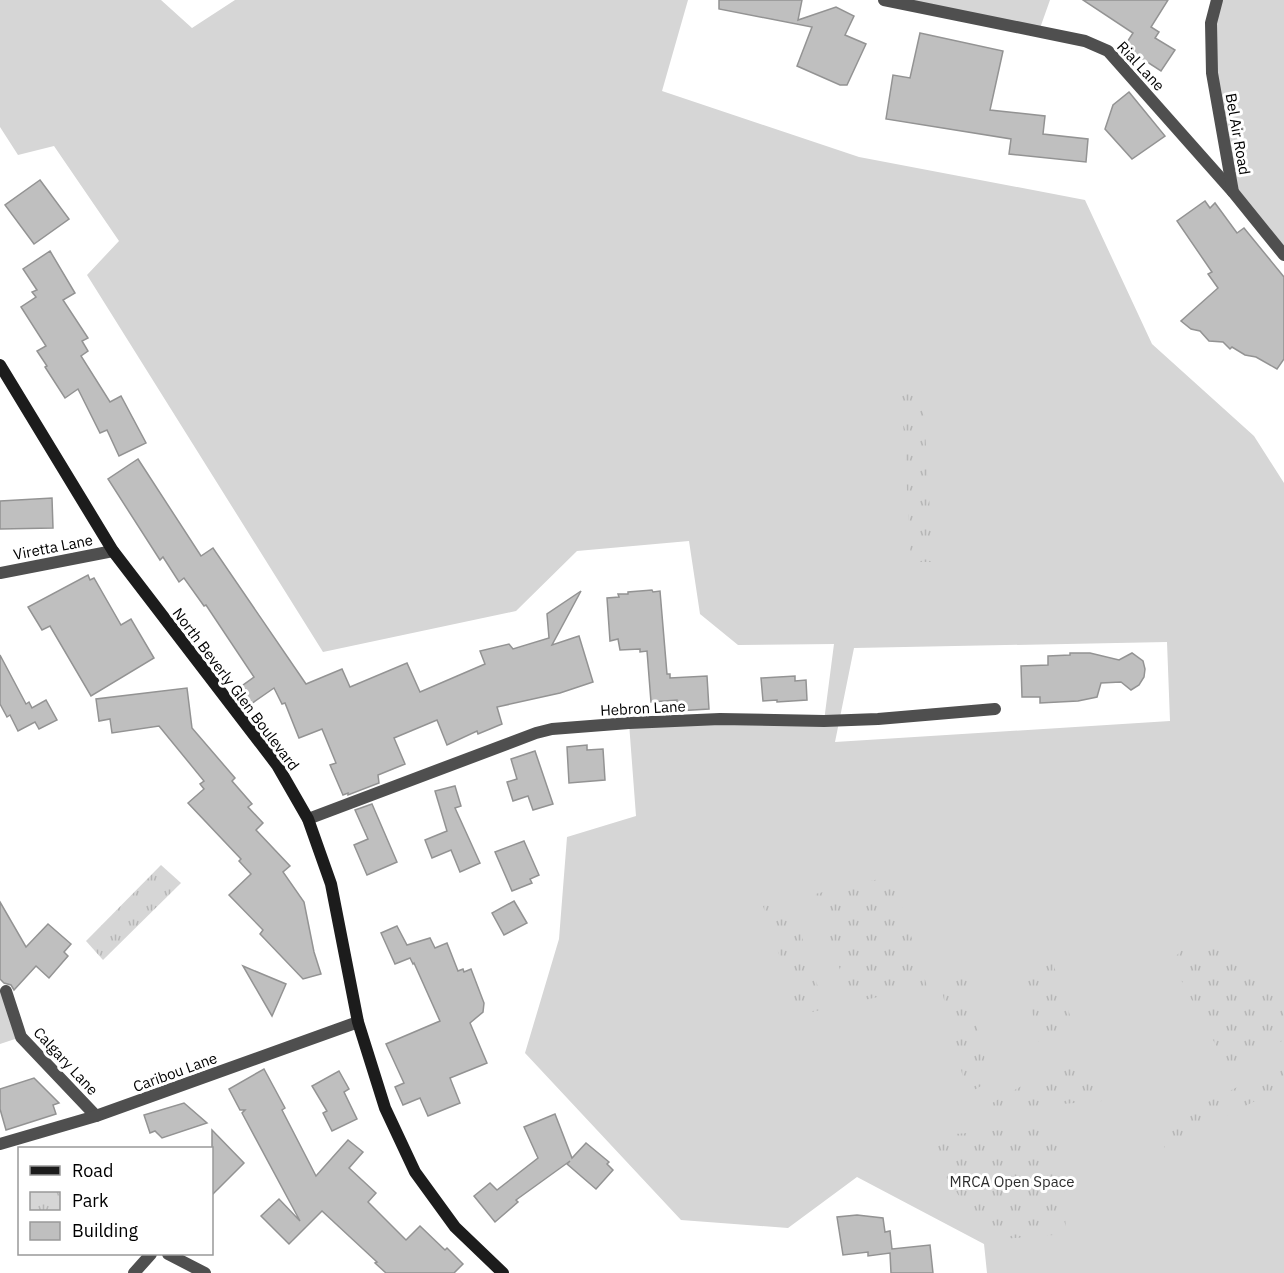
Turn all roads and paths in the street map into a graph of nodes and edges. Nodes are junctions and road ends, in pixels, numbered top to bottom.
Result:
1 (885, 0) edge
2 (1217, 0) edge
3 (1233, 192) junction
4 (1284, 255) edge
5 (0, 365) edge
6 (113, 550) junction
7 (0, 573) edge
8 (995, 709) dead end
9 (308, 819) junction
10 (6, 991) dead end
11 (358, 1022) junction
12 (96, 1116) junction
13 (0, 1144) edge
14 (150, 1255) edge
15 (170, 1255) edge
16 (134, 1273) edge
17 (205, 1273) edge
18 (503, 1273) edge

1 - 3 street, Rial Lane
2 - 3 street, Bel Air Road
3 - 4 street, Bel Air Road
5 - 6 main road, North Beverly Glen Boulevard
6 - 7 street, Viretta Lane
6 - 9 main road, North Beverly Glen Boulevard
8 - 9 street, Hebron Lane
9 - 11 main road, North Beverly Glen Boulevard
10 - 12 street, Calgary Lane
11 - 12 street, Caribou Lane
11 - 18 main road, North Beverly Glen Boulevard
12 - 13 street, Caribou Lane
14 - 16 street
15 - 17 street

